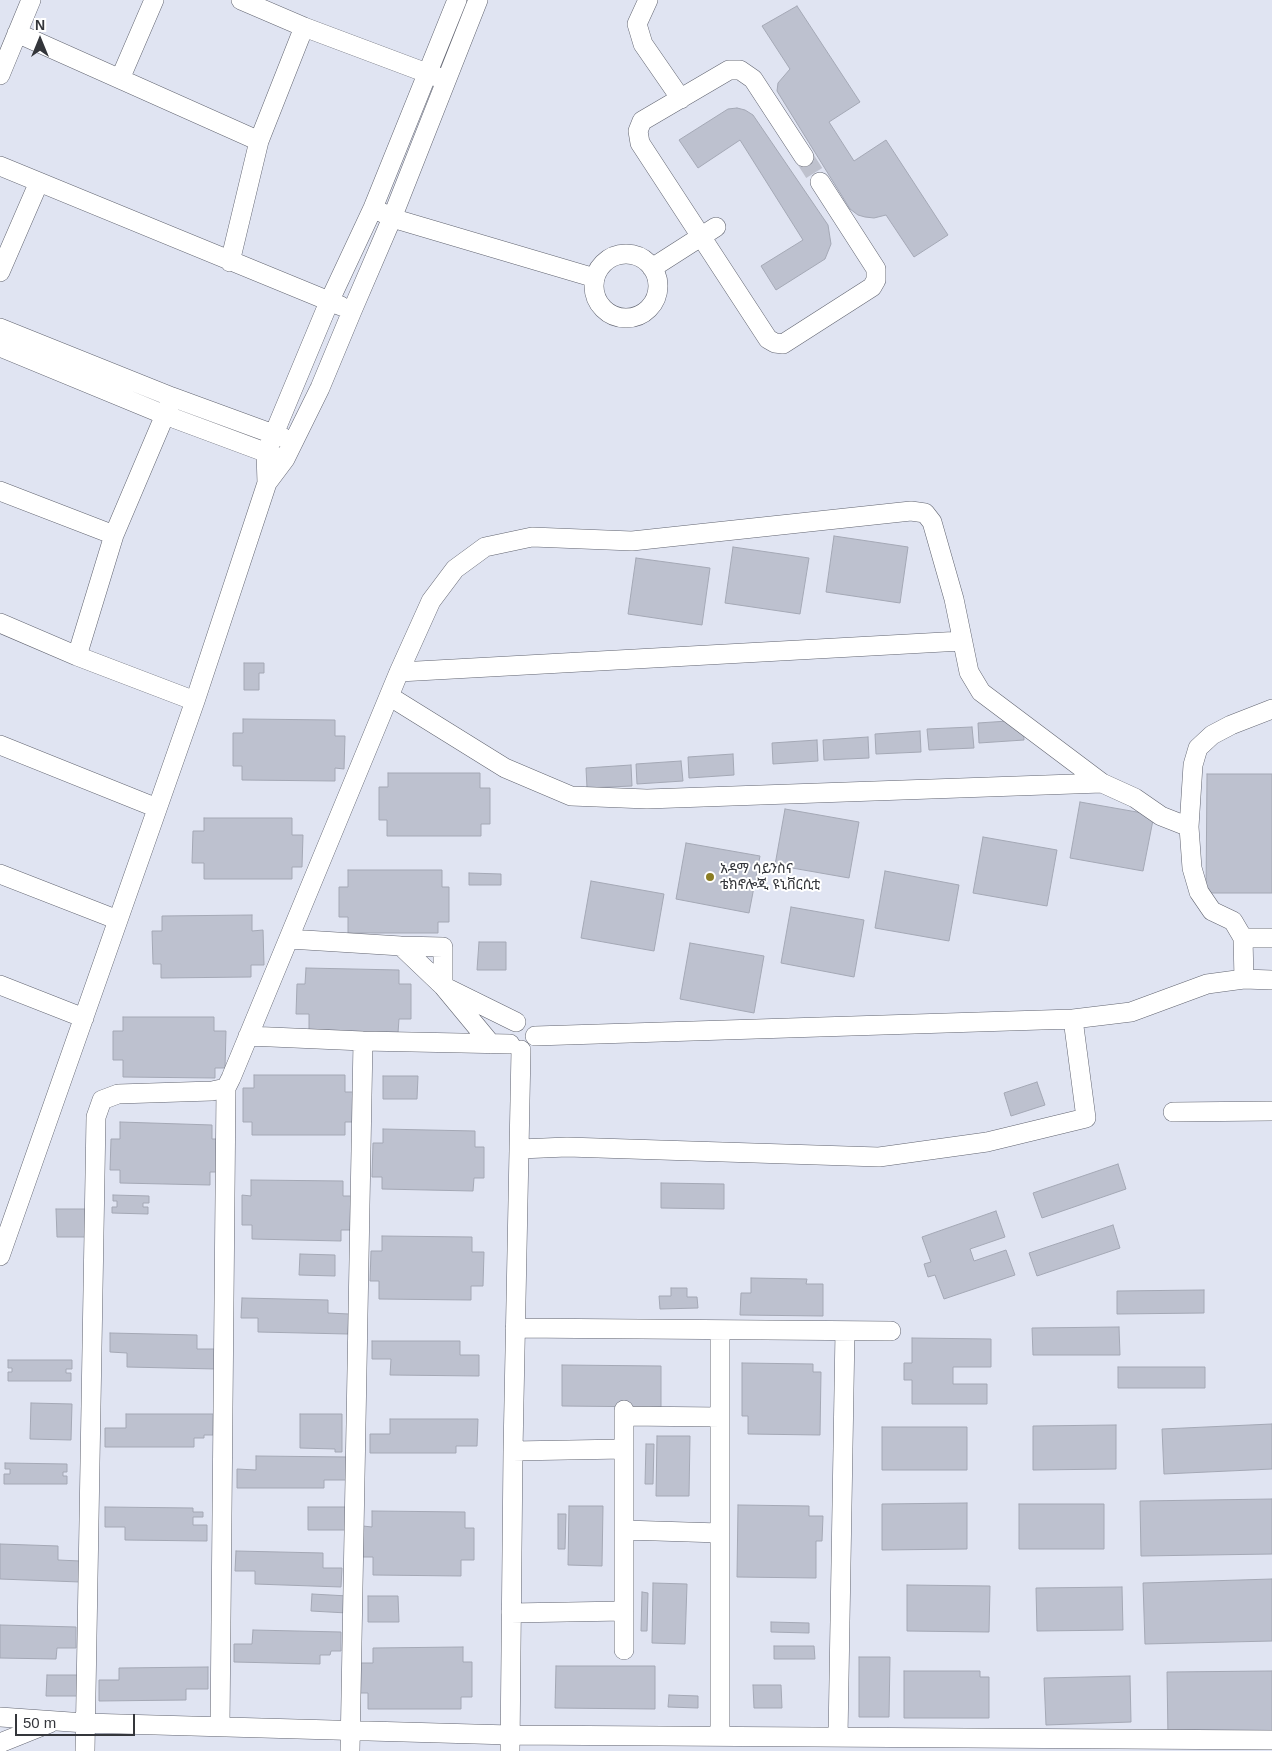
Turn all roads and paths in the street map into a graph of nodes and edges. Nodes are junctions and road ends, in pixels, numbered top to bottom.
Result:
1 (31, 0) edge
2 (154, 0) edge
3 (241, 0) edge
4 (457, 0) edge
5 (478, 0) edge
6 (648, 0) edge
7 (304, 27) junction
8 (17, 33) junction
9 (428, 73) junction
10 (0, 75) edge
11 (120, 79) junction
12 (448, 81) junction
13 (681, 99) junction
14 (259, 141) junction
15 (804, 157) tunnel mouth
16 (0, 166) edge
17 (39, 182) junction
18 (820, 182) tunnel mouth
19 (373, 208) junction
20 (392, 218) junction
21 (709, 232) junction
22 (230, 262) junction
23 (652, 268) junction
24 (0, 272) edge
25 (595, 278) junction
26 (329, 302) junction
27 (352, 311) junction
28 (0, 328) edge
29 (0, 347) edge
30 (172, 398) junction
31 (165, 415) junction
32 (274, 434) junction
33 (292, 442) junction
34 (266, 452) junction
35 (285, 459) junction
36 (268, 483) junction
37 (0, 491) edge
38 (114, 535) junction
39 (0, 623) edge
40 (962, 641) junction
41 (77, 656) junction
42 (399, 672) junction
43 (389, 696) junction
44 (195, 701) junction
45 (1272, 709) edge
46 (0, 745) edge
47 (1102, 783) junction
48 (157, 808) junction
49 (1189, 828) junction
50 (0, 874) edge
51 (118, 920) junction
52 (1243, 938) junction
53 (1272, 938) edge
54 (288, 939) junction
55 (400, 946) junction
56 (1244, 979) junction
57 (1272, 980) edge
58 (0, 985) edge
59 (443, 986) junction
60 (84, 1018) junction
61 (1073, 1019) junction
62 (516, 1022) junction
63 (248, 1036) junction
64 (536, 1036) junction
65 (363, 1041) junction
66 (491, 1044) junction
67 (515, 1047) junction
68 (226, 1088) junction
69 (1272, 1111) edge
70 (1173, 1112) dead end
71 (520, 1149) junction
72 (0, 1256) edge
73 (516, 1328) junction
74 (720, 1330) junction
75 (845, 1330) junction
76 (891, 1331) dead end
77 (720, 1417) junction
78 (624, 1449) junction
79 (512, 1450) junction
80 (624, 1530) junction
81 (720, 1533) junction
82 (624, 1611) junction
83 (511, 1613) junction
84 (624, 1650) dead end
85 (0, 1717) edge
86 (55, 1721) junction
87 (85, 1723) junction
88 (220, 1727) junction
89 (351, 1730) junction
90 (838, 1737) junction
91 (1272, 1740) edge
92 (732, 1741) edge
93 (0, 1743) edge
94 (510, 1743) edge
95 (890, 1745) edge
96 (1061, 1745) edge
97 (85, 1751) edge
98 (350, 1751) edge

1 - 8 street
2 - 11 street
3 - 7 street
4 - 9 street
5 - 12 street
6 - 13 street
7 - 9 street
7 - 14 street
8 - 10 street
8 - 11 street
9 - 12 street
9 - 19 street
11 - 14 street
12 - 20 street
13 - 15 street
13 - 21 street
14 - 22 street
16 - 17 street
17 - 22 street
17 - 24 street
18 - 21 street
19 - 20 street
19 - 26 street
20 - 25 street
20 - 27 street
21 - 23 street
22 - 26 street
23 - 25 street
23 - 25 street
26 - 27 street
26 - 32 street
27 - 33 street
28 - 30 street
29 - 31 street
30 - 31 street
30 - 32 street
31 - 34 street
31 - 38 street
32 - 33 street
32 - 34 street
33 - 35 street
34 - 35 street
34 - 36 street
35 - 36 street
36 - 44 street
37 - 38 street
38 - 41 street
39 - 41 street
40 - 42 street
40 - 42 street
40 - 47 street
41 - 44 street
42 - 43 street
43 - 47 street
43 - 54 street
44 - 48 street
45 - 49 street
46 - 48 street
47 - 49 street
48 - 51 street
49 - 52 street
50 - 51 street
51 - 60 street
52 - 53 street
52 - 56 street
54 - 55 street
54 - 63 street
55 - 59 street
55 - 59 street
56 - 57 street
56 - 61 street
58 - 60 street
59 - 62 street
59 - 66 street
60 - 72 street
61 - 64 street
61 - 71 street
62 - 64 street
62 - 67 street
63 - 65 street
63 - 68 street
64 - 67 street
65 - 66 street
65 - 89 street
66 - 67 street
67 - 71 street
68 - 87 street
68 - 88 street
69 - 70 street
71 - 73 street
73 - 74 street
73 - 79 street
74 - 75 street
74 - 77 street
75 - 76 street
75 - 90 street
77 - 78 street
77 - 81 street
78 - 79 street
78 - 80 street
79 - 83 street
80 - 81 street
80 - 82 street
81 - 92 street
82 - 83 street
82 - 84 street
83 - 94 street
85 - 86 street
86 - 87 street
86 - 93 street
87 - 88 street
87 - 97 street
88 - 89 street
89 - 94 street
89 - 98 street
90 - 92 street
90 - 95 street
91 - 96 street
92 - 94 street
95 - 96 street

